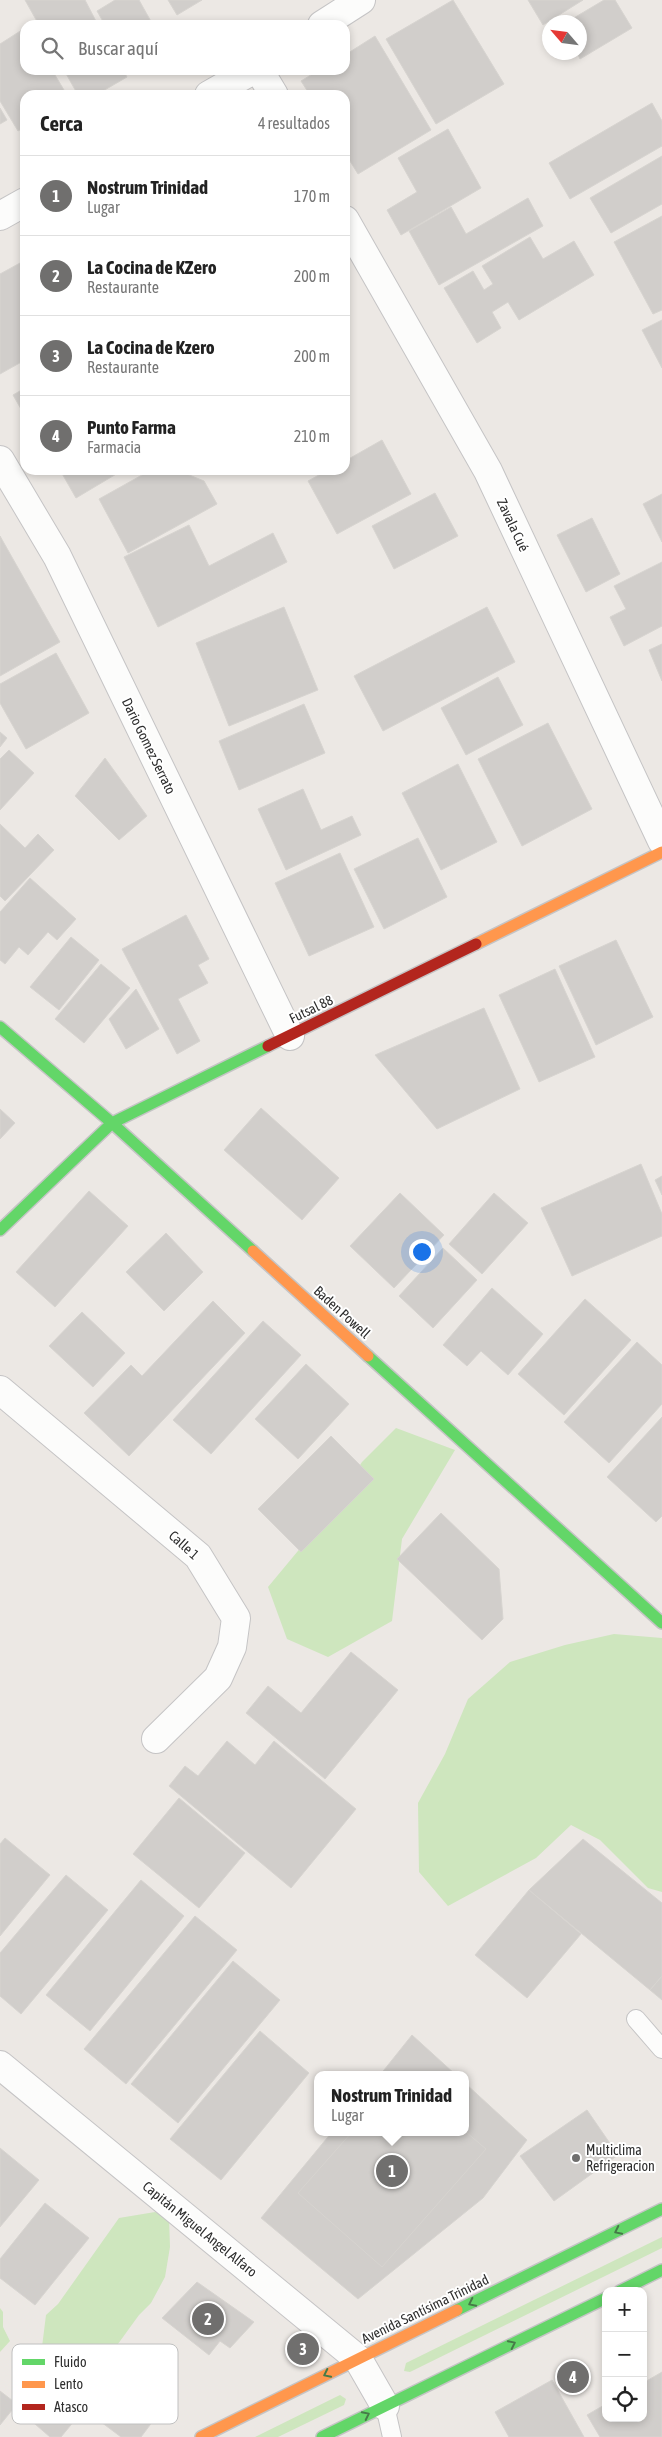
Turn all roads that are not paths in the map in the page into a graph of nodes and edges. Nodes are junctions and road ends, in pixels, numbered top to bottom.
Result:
1 (360, 0) edge
2 (330, 20) edge
3 (244, 75) edge
4 (262, 75) edge
5 (219, 90) edge
6 (271, 90) edge
7 (20, 205) edge
8 (0, 216) edge
9 (350, 229) edge
10 (0, 460) edge
11 (662, 841) edge
12 (662, 852) edge
13 (0, 1027) edge
14 (290, 1036) junction
15 (112, 1123) junction
16 (0, 1230) edge
17 (0, 1390) edge
18 (662, 1622) edge
19 (156, 1739) dead end
20 (636, 2019) dead end
21 (662, 2049) edge
22 (0, 2065) edge
23 (662, 2209) edge
24 (662, 2270) edge
25 (628, 2287) edge
26 (602, 2300) edge
27 (358, 2359) junction
28 (385, 2406) junction
29 (201, 2437) edge
30 (322, 2437) edge
31 (392, 2437) edge

1 - 2 street
3 - 5 street
4 - 6 street
7 - 8 street
9 - 11 street, Zavala Cué
10 - 14 street, Dario Gomez Serrato
12 - 14 street, Futsal 88
13 - 15 street, Baden Powell
14 - 15 street, Futsal 88
15 - 16 street, Futsal 88
15 - 18 street, Baden Powell
17 - 19 street, Calle 1
20 - 21 lane
22 - 27 street, Capitán Miguel Angel Alfaro
23 -> 27 street, Avenida Santísima Trinidad
24 - 25 street
28 -> 26 street
27 - 28 street, Capitán Miguel Angel Alfaro
27 -> 29 street, Avenida Santísima Trinidad
30 -> 28 street
28 - 31 lane

